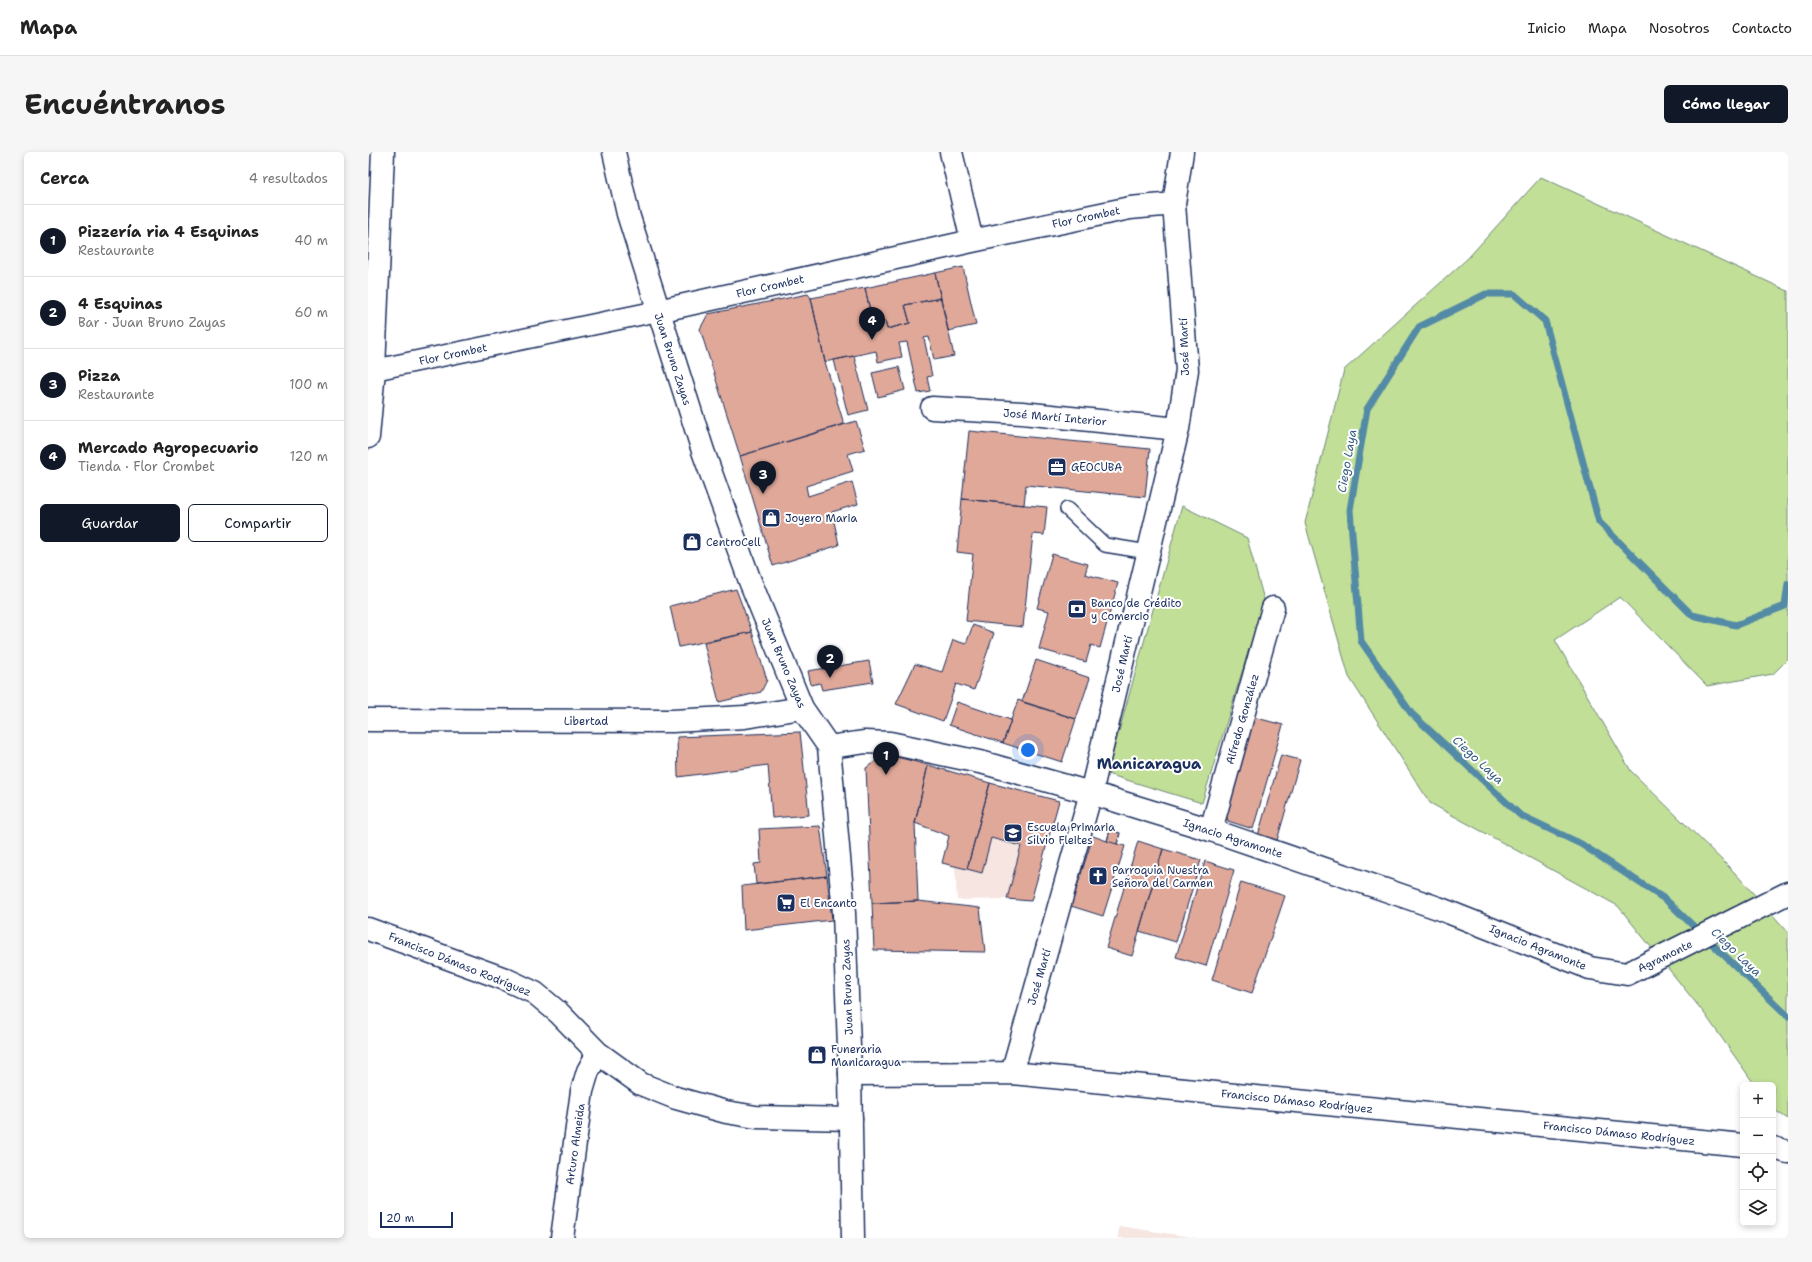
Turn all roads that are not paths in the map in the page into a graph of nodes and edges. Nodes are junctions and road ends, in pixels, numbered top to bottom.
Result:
1 (383, 152) edge
2 (614, 152) edge
3 (951, 152) edge
4 (1182, 152) edge
5 (1174, 204) junction
6 (972, 241) junction
7 (658, 311) junction
8 (371, 367) edge
9 (932, 408) dead end
10 (1178, 429) junction
11 (368, 437) edge
12 (1067, 509) dead end
13 (1148, 552) junction
14 (1273, 608) dead end
15 (802, 708) junction
16 (368, 720) edge
17 (829, 747) junction
18 (1091, 792) junction
19 (1211, 830) junction
20 (1788, 893) edge
21 (368, 929) edge
22 (1627, 974) joint
23 (598, 1053) junction
24 (1012, 1073) junction
25 (850, 1074) junction
26 (851, 1119) junction
27 (1740, 1145) edge
28 (1776, 1149) edge
29 (1788, 1152) edge
30 (562, 1238) edge
31 (853, 1238) edge

1 - 8 street
2 - 7 street, Juan Bruno Zayas
3 - 6 street
4 - 5 street, José Martí
5 - 6 street, Flor Crombet
5 - 10 street, José Martí
6 - 7 street, Flor Crombet
7 - 8 street, Flor Crombet
7 - 15 street, Juan Bruno Zayas
8 - 11 street
9 - 10 street, José Martí Interior
10 - 13 street, José Martí
12 - 13 lane
13 - 18 street, José Martí
14 - 19 street, Alfredo González
15 - 16 street, Libertad
15 - 17 street, Juan Bruno Zayas
17 - 18 street, Ignacio Agramonte
17 - 25 street, Juan Bruno Zayas
18 - 19 street, Ignacio Agramonte
18 - 24 street, José Martí
19 - 22 street, Ignacio Agramonte
20 - 22 street, Agramonte
21 - 23 street, Francisco Dámaso Rodríguez
23 - 26 street, Francisco Dámaso Rodríguez
23 - 30 street, Arturo Almeida
24 - 25 street, Francisco Dámaso Rodríguez
24 - 27 street, Francisco Dámaso Rodríguez
25 - 26 street, Juan Bruno Zayas
26 - 31 street, Juan Bruno Zayas
28 - 29 street

